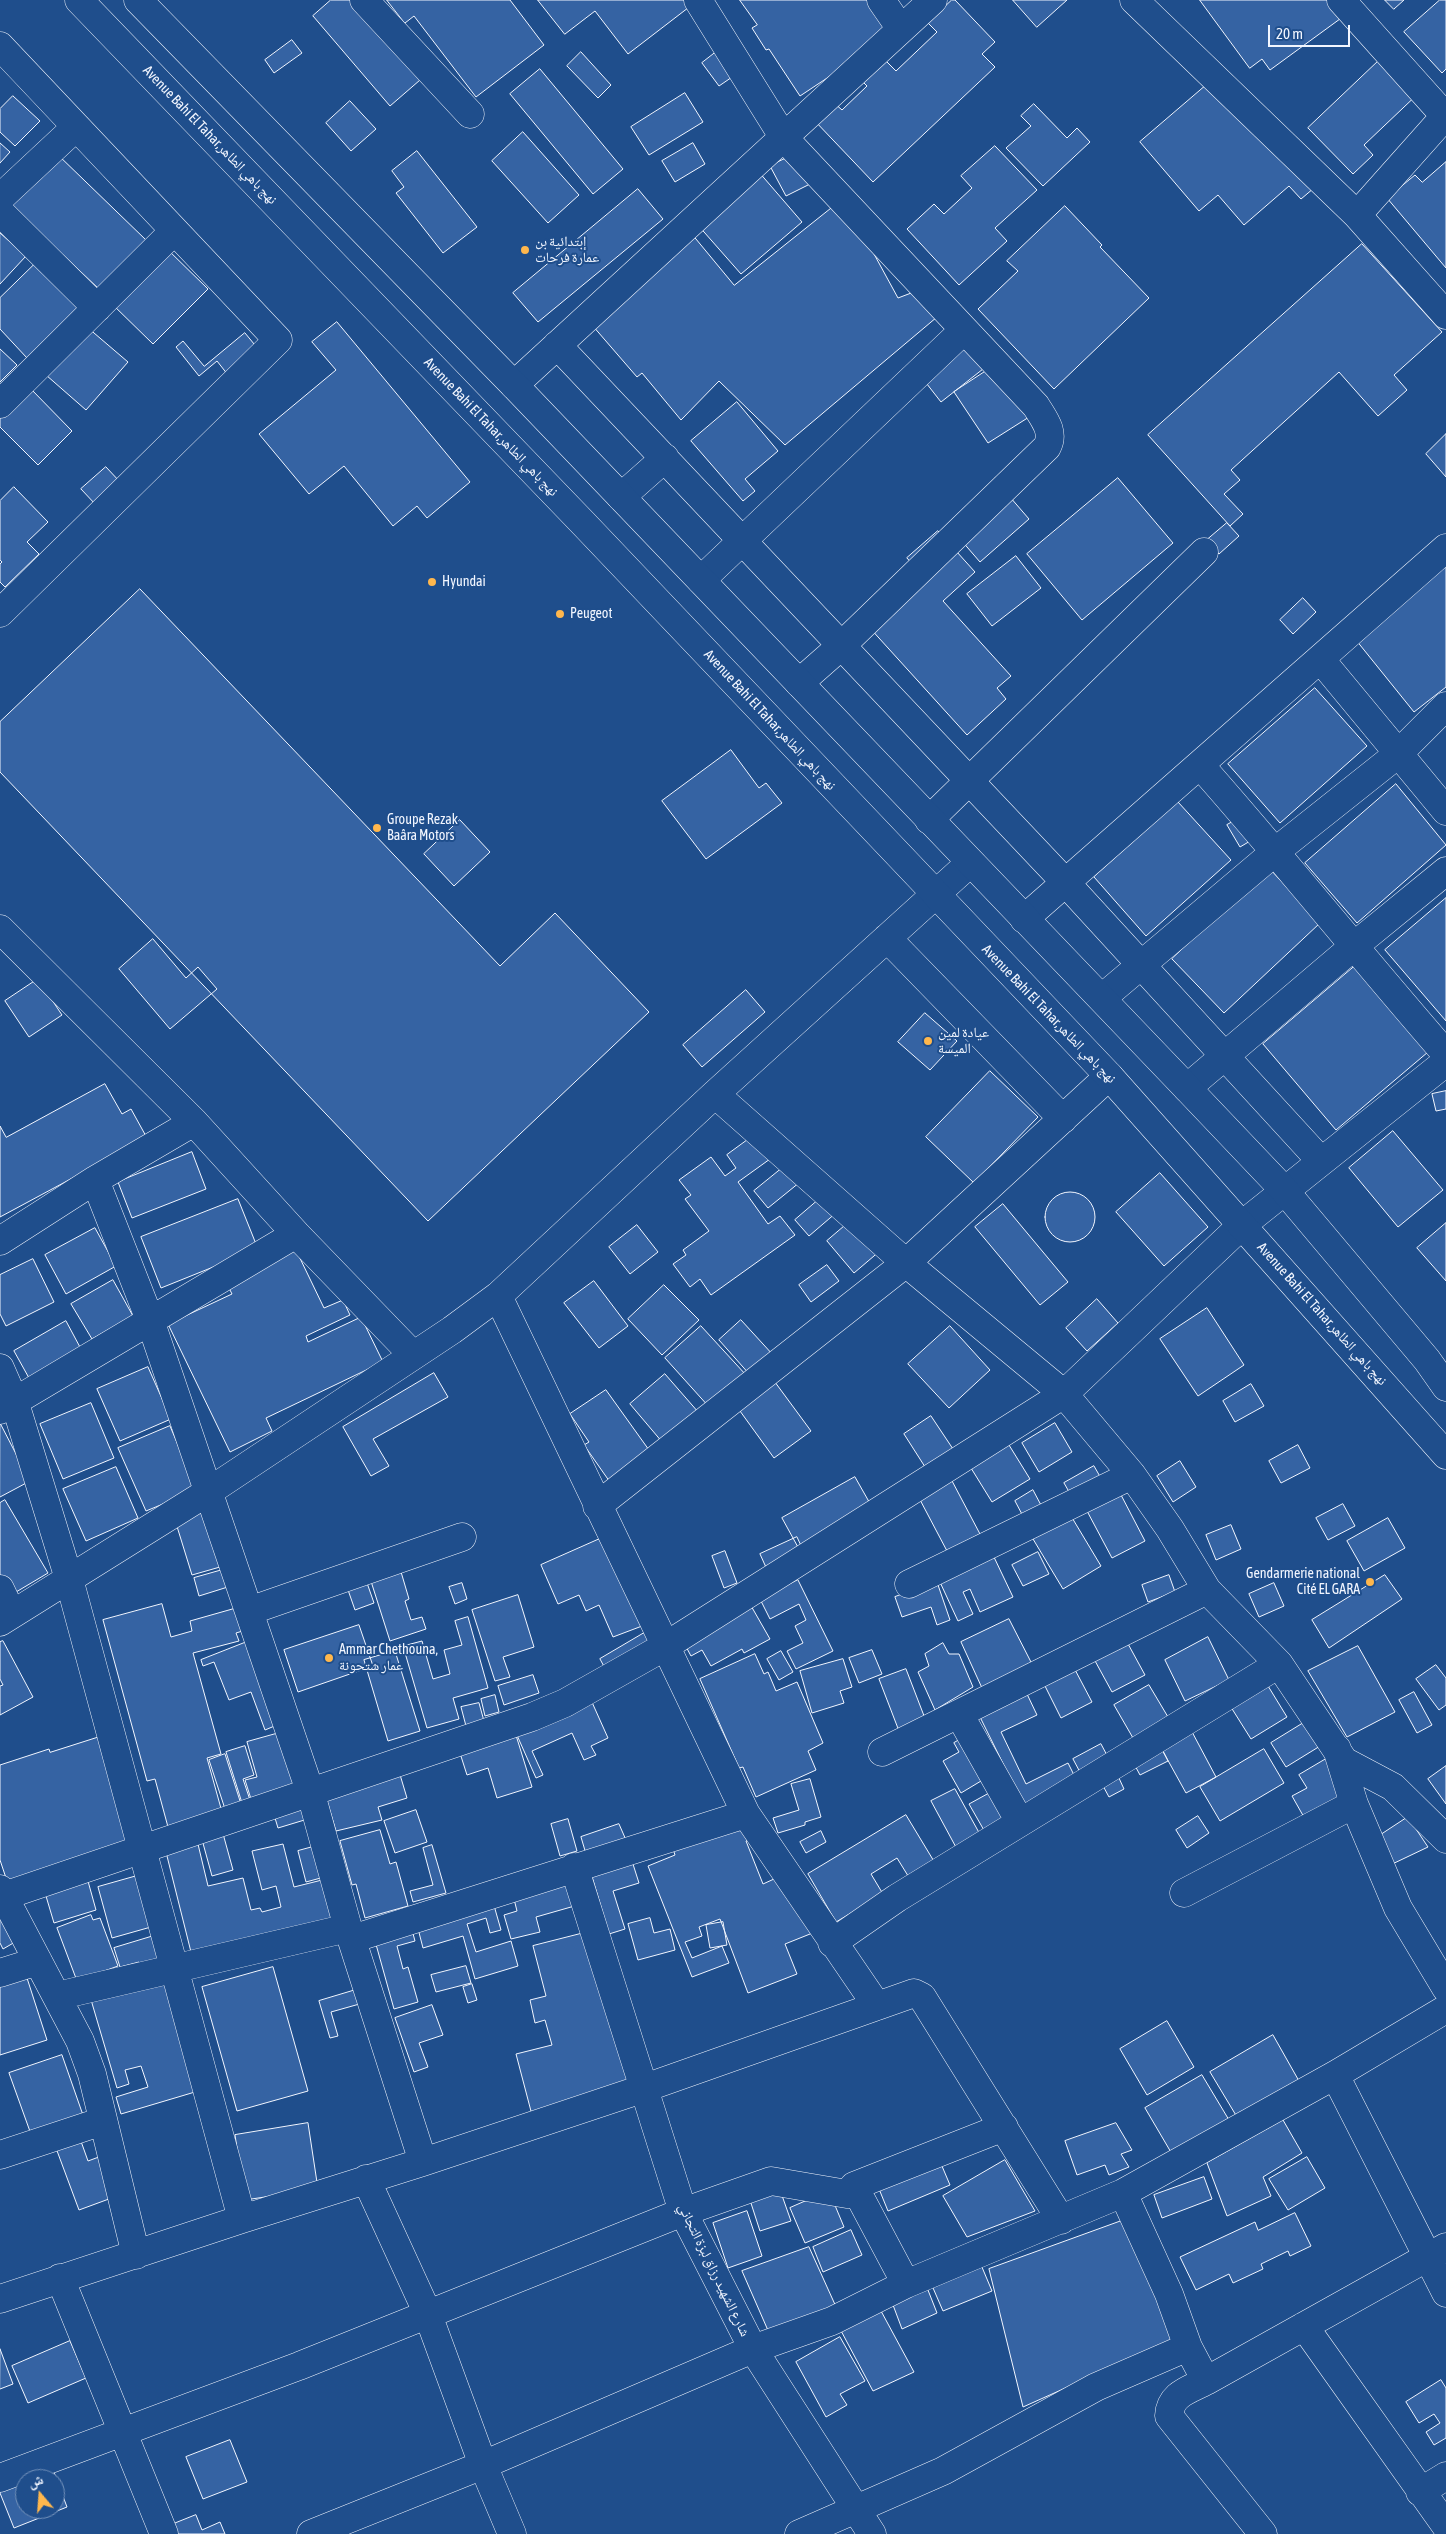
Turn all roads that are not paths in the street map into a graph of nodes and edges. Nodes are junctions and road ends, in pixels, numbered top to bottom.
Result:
1 (79, 0) edge
2 (138, 0) edge
3 (364, 0) edge
4 (881, 0) edge
5 (932, 0) edge
6 (1134, 0) edge
7 (1341, 0) edge
8 (709, 4) edge
9 (901, 29) junction
10 (0, 46) edge
11 (470, 114) dead end
12 (1446, 115) edge
13 (76, 127) junction
14 (784, 138) junction
15 (0, 198) edge
16 (0, 212) edge
17 (1357, 215) junction
18 (174, 231) junction
19 (97, 308) junction
20 (1446, 315) edge
21 (964, 330) junction
22 (558, 345) junction
23 (514, 384) junction
24 (0, 404) edge
25 (665, 458) junction
26 (621, 497) junction
27 (744, 542) junction
28 (1446, 548) edge
29 (1204, 552) dead end
30 (701, 580) junction
31 (0, 613) edge
32 (841, 646) junction
33 (1321, 660) junction
34 (799, 683) junction
35 (1446, 706) edge
36 (1398, 754) junction
37 (1200, 765) junction
38 (969, 781) junction
39 (1446, 811) edge
40 (929, 820) junction
41 (1276, 851) junction
42 (970, 863) junction
43 (1446, 872) edge
44 (1066, 883) junction
45 (934, 893) junction
46 (1024, 920) junction
47 (0, 929) edge
48 (887, 938) junction
49 (1353, 947) junction
50 (1141, 966) junction
51 (1102, 998) junction
52 (1224, 1056) junction
53 (1445, 1064) edge
54 (1109, 1076) junction
55 (1187, 1088) junction
56 (715, 1094) junction
57 (1063, 1119) junction
58 (194, 1122) junction
59 (1320, 1161) junction
60 (95, 1180) junction
61 (1284, 1190) junction
62 (1242, 1225) junction
63 (296, 1234) junction
64 (0, 1241) edge
65 (906, 1263) junction
66 (498, 1296) junction
67 (150, 1320) junction
68 (413, 1355) junction
69 (0, 1368) edge
70 (1446, 1387) edge
71 (1064, 1394) junction
72 (7, 1405) edge
73 (1446, 1455) edge
74 (1132, 1475) junction
75 (208, 1492) junction
76 (597, 1506) junction
77 (462, 1537) dead end
78 (69, 1578) junction
79 (909, 1584) dead end
80 (0, 1589) edge
81 (1207, 1590) junction
82 (249, 1611) junction
83 (6, 1618) edge
84 (664, 1647) junction
85 (1279, 1664) junction
86 (959, 1714) junction
87 (1336, 1745) junction
88 (882, 1752) dead end
89 (311, 1794) junction
90 (1354, 1804) junction
91 (746, 1814) junction
92 (1020, 1822) junction
93 (1446, 1839) edge
94 (141, 1849) junction
95 (574, 1867) junction
96 (2, 1893) edge
97 (1184, 1893) dead end
98 (350, 1933) junction
99 (832, 1944) junction
100 (38, 1961) junction
101 (173, 1968) junction
102 (0, 1973) edge
103 (1446, 1988) edge
104 (56, 1996) junction
105 (877, 2006) junction
106 (1446, 2009) edge
107 (1335, 2075) junction
108 (642, 2089) junction
109 (103, 2121) junction
110 (1004, 2127) junction
111 (0, 2154) edge
112 (423, 2162) junction
113 (366, 2179) junction
114 (854, 2186) junction
115 (1123, 2193) junction
116 (683, 2212) junction
117 (242, 2219) junction
118 (1060, 2220) junction
119 (1437, 2252) edge
120 (136, 2255) junction
121 (60, 2278) junction
122 (906, 2284) junction
123 (1446, 2293) edge
124 (0, 2299) edge
125 (427, 2312) junction
126 (1304, 2326) junction
127 (1188, 2347) junction
128 (753, 2349) junction
129 (1206, 2381) junction
130 (123, 2432) junction
131 (483, 2465) junction
132 (1446, 2476) edge
133 (0, 2478) edge
134 (1420, 2492) junction
135 (855, 2509) junction
136 (1446, 2526) edge
137 (340, 2529) edge
138 (1255, 2531) edge
139 (164, 2534) edge
140 (310, 2534) edge
141 (512, 2534) edge
142 (799, 2534) edge
143 (872, 2534) edge

1 - 45 street, Avenue Bahi El Tahar,نهج باهي الطاهر
2 - 23 street
3 - 11 street
4 - 9 street
5 - 9 street
6 - 17 street
7 - 12 street
8 - 14 street
9 - 14 street
10 - 13 street
12 - 17 street
13 - 15 street
13 - 18 street
14 - 21 street
14 - 22 street
16 - 19 street
17 - 20 street
18 - 19 street
18 - 31 street
19 - 24 street
21 - 27 street
21 - 32 street
22 - 23 street
22 - 25 street
23 - 26 street
25 - 26 street
25 - 27 street
26 - 30 street
27 - 30 street
27 - 32 street
28 - 33 street
29 - 38 street
30 - 34 street
32 - 34 street
32 - 38 street
33 - 36 street
33 - 37 street
34 - 40 street
35 - 36 street
36 - 39 street
36 - 41 street
37 - 41 street
37 - 44 street
38 - 40 street
38 - 44 street
40 - 42 street
41 - 49 street
41 - 50 street
42 - 45 street
42 - 46 street
43 - 49 street
44 - 46 street
44 - 50 street
45 - 48 street
45 - 54 street, Avenue Bahi El Tahar,نهج باهي الطاهر
46 - 51 street
47 - 58 street
48 - 56 street
48 - 57 street
49 - 52 street
49 - 53 street
50 - 51 street
50 - 52 street
51 - 55 street
52 - 55 street
52 - 59 street
53 - 59 street
54 - 57 street
54 - 62 street, Avenue Bahi El Tahar,نهج باهي الطاهر
55 - 61 street
56 - 65 street
56 - 66 street
57 - 65 street
58 - 60 street
58 - 63 street
59 - 61 street
60 - 64 street
60 - 67 street
61 - 62 street
61 - 70 street
62 - 71 street
62 - 73 street, Avenue Bahi El Tahar,نهج باهي الطاهر
63 - 67 street
63 - 68 street
65 - 71 street
65 - 76 street
66 - 68 street
66 - 76 street
67 - 72 street
67 - 75 street
68 - 75 street
69 - 72 street
71 - 74 street
71 - 84 street
72 - 78 street
74 - 79 street
74 - 81 street
75 - 78 street
75 - 82 street
76 - 84 street
77 - 82 street
78 - 83 street
78 - 94 street
80 - 83 street
81 - 85 street
81 - 86 street
82 - 89 street
84 - 89 street
84 - 91 street
85 - 87 street
85 - 92 street
86 - 88 street
86 - 92 street
87 - 90 street
87 - 93 street
89 - 94 street
89 - 98 street
90 - 97 street
90 - 103 street
91 - 95 street
91 - 99 street
92 - 99 street
94 - 96 street
94 - 101 street
95 - 98 street
95 - 108 street, شارع الشهيد رزاق لبزة التجاني
96 - 100 street
98 - 101 street
98 - 112 street
99 - 105 street
100 - 102 street
100 - 104 street
101 - 104 street
101 - 117 street
104 - 109 street
105 - 108 street
105 - 110 street
106 - 107 street
107 - 115 street
107 - 119 street
108 - 112 street
108 - 116 street, شارع الشهيد رزاق لبزة التجاني
109 - 111 street
109 - 120 street
110 - 114 street
110 - 118 street
112 - 113 street
113 - 117 street
113 - 125 street
114 - 116 street
114 - 122 street
115 - 118 street
115 - 127 street
116 - 125 street
116 - 128 street, شارع الشهيد رزاق لبزة التجاني
117 - 120 street
118 - 122 street
119 - 123 street
119 - 126 street
120 - 121 street
121 - 124 street
121 - 130 street
122 - 128 street
125 - 130 street
125 - 131 street
126 - 129 street
126 - 134 street
127 - 129 street
127 - 135 street
128 - 131 street
128 - 135 street, شارع الشهيد رزاق لبزة التجاني
129 - 138 street
130 - 133 street
130 - 139 street
131 - 137 street
131 - 141 street
132 - 134 street
134 - 136 street
135 - 142 street
135 - 143 street, شارع الشهيد رزاق لبزة التجاني
137 - 140 street

